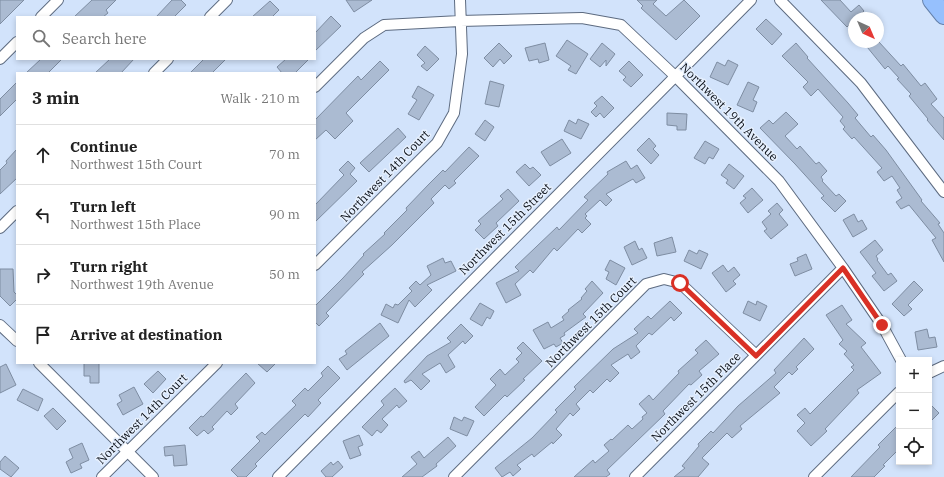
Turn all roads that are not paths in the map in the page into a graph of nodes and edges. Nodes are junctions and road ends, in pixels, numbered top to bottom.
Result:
1 (58, 0) edge
2 (227, 0) edge
3 (460, 0) edge
4 (751, 0) edge
5 (780, 0) edge
6 (932, 0) edge
7 (938, 0) edge
8 (944, 9) edge
9 (944, 15) edge
10 (42, 16) edge
11 (211, 16) edge
12 (460, 20) junction
13 (16, 43) edge
14 (0, 59) edge
15 (167, 60) edge
16 (155, 72) edge
17 (675, 76) junction
18 (316, 86) edge
19 (944, 192) edge
20 (16, 212) edge
21 (0, 228) edge
22 (316, 264) edge
23 (843, 268) junction
24 (0, 324) edge
25 (16, 340) edge
26 (756, 356) junction
27 (899, 357) edge
28 (40, 364) edge
29 (216, 364) edge
30 (944, 366) edge
31 (932, 371) edge
32 (898, 393) edge
33 (128, 452) junction
34 (102, 477) edge
35 (152, 477) edge
36 (278, 477) edge
37 (454, 477) edge
38 (635, 477) edge
39 (814, 477) edge

1 - 10 street
2 - 11 street
3 - 12 street, Northwest 14th Court
4 - 17 street, Northwest 15th Street
5 - 19 street
6 - 9 highway
7 - 8 highway
12 - 17 street, Northwest 19th Avenue
12 - 18 street, Northwest 19th Avenue
12 - 22 street, Northwest 14th Court
13 - 14 street
15 - 16 street
17 - 23 street, Northwest 19th Avenue
17 - 36 street, Northwest 15th Street
20 - 21 street
23 - 26 street, Northwest 15th Place
23 - 27 street, Northwest 19th Avenue
24 - 25 street
26 - 37 street, Northwest 15th Court
26 - 38 street, Northwest 15th Place
28 - 33 street
29 - 33 street, Northwest 14th Court
30 - 31 street
32 - 39 street
33 - 34 street, Northwest 14th Court
33 - 35 street

